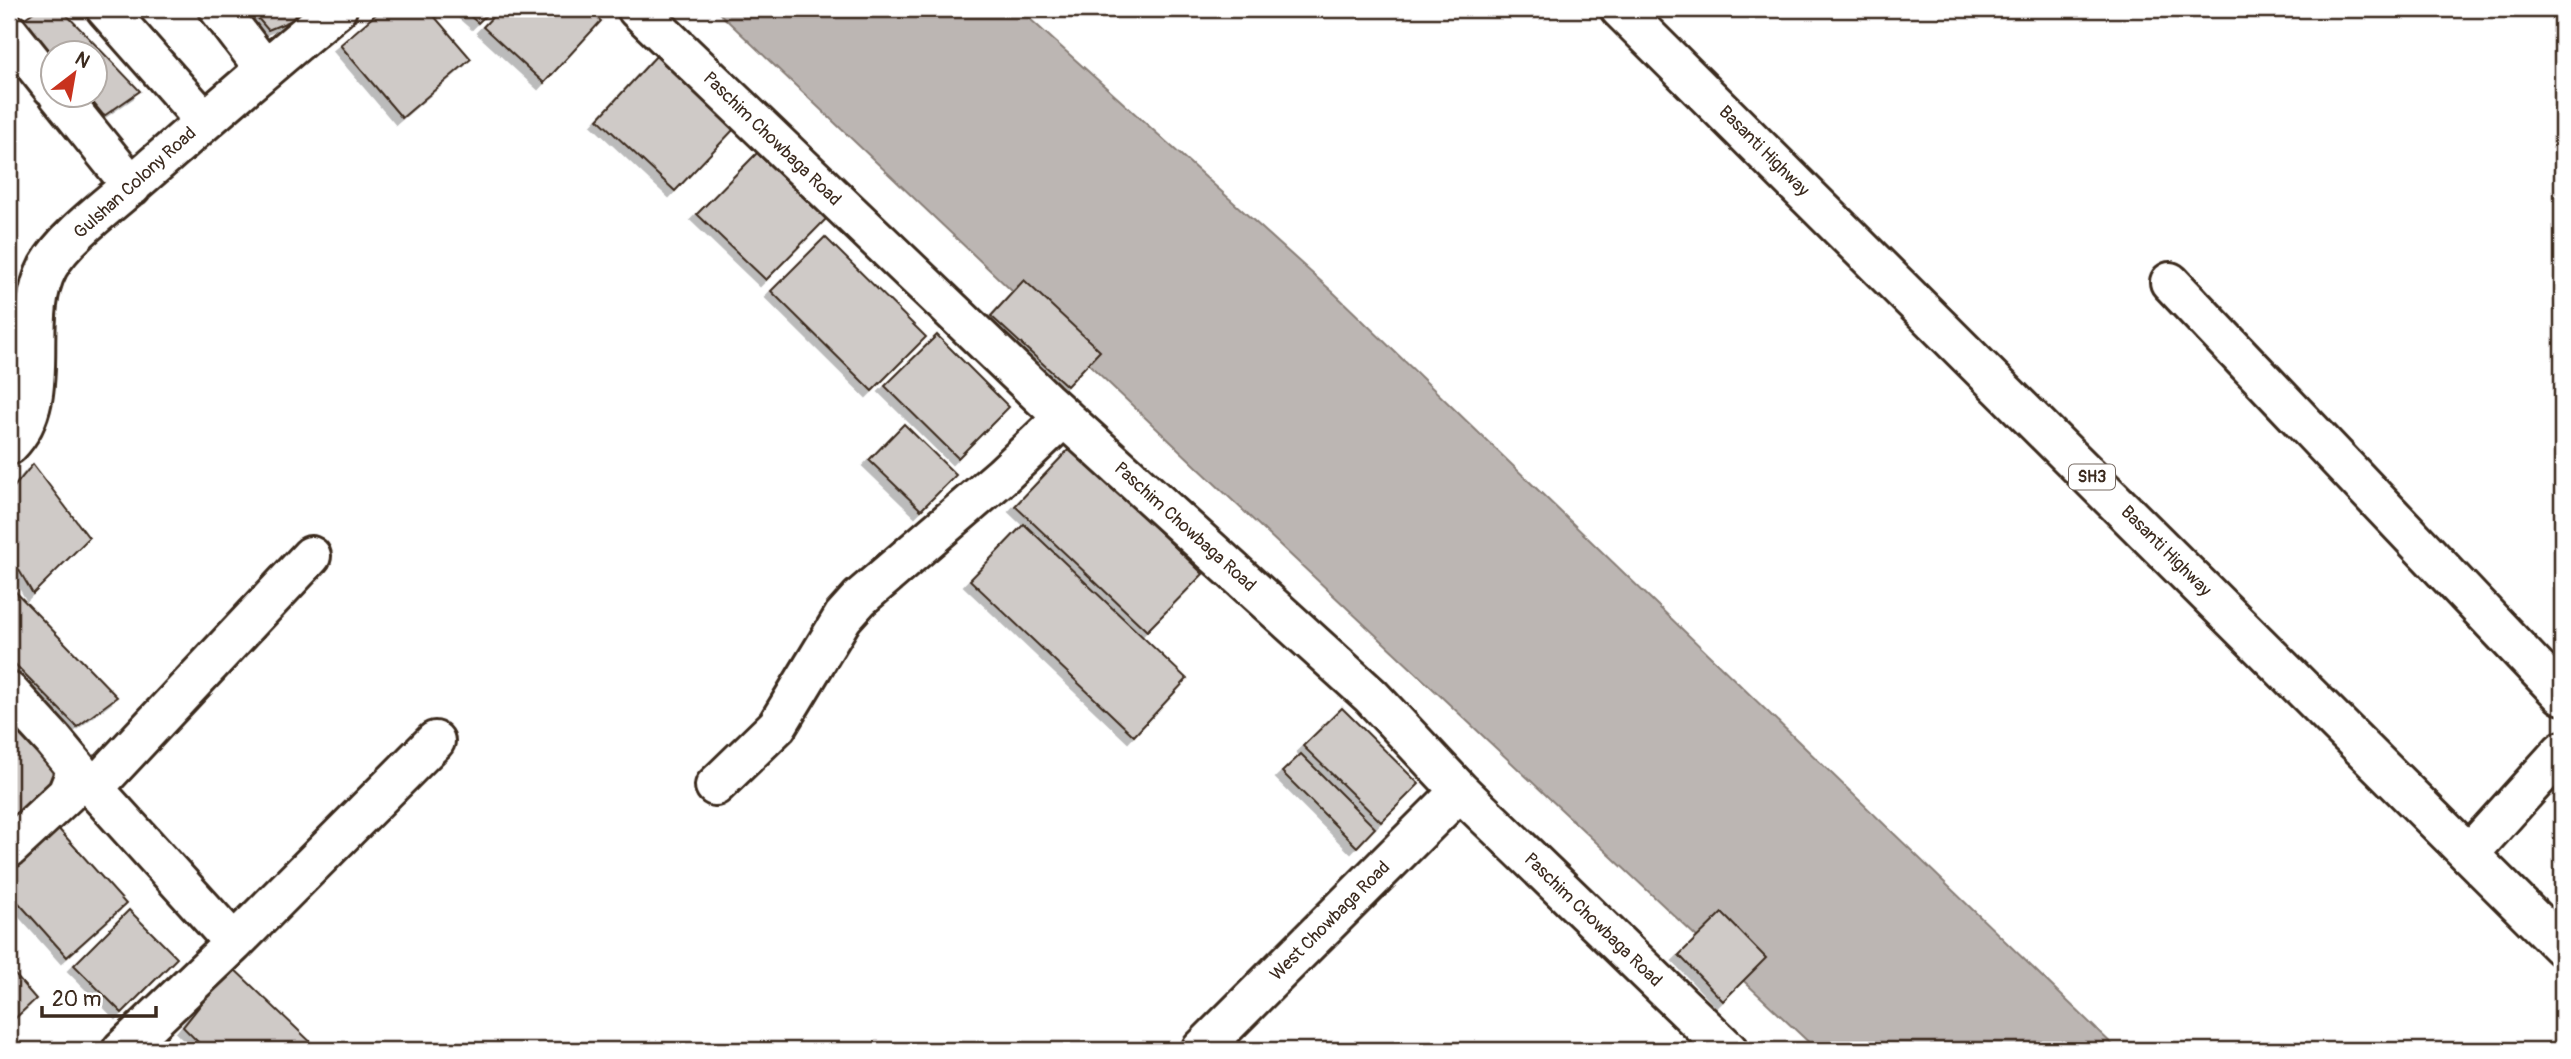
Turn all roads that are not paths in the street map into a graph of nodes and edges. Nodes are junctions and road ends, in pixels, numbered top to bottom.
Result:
1 (106, 9) edge
2 (219, 9) edge
3 (337, 9) edge
4 (637, 9) edge
5 (1620, 9) edge
6 (9, 33) edge
7 (264, 68) junction
8 (38, 69) edge
9 (69, 108) edge
10 (205, 121) junction
11 (132, 186) junction
12 (2170, 282) dead end
13 (1064, 417) junction
14 (9, 445) edge
15 (312, 556) dead end
16 (9, 692) edge
17 (2562, 695) edge
18 (435, 741) dead end
19 (2557, 758) edge
20 (85, 779) junction
21 (715, 786) dead end
22 (1460, 791) junction
23 (9, 848) edge
24 (2469, 855) junction
25 (234, 943) junction
26 (2562, 947) edge
27 (1219, 1044) edge
28 (121, 1050) edge
29 (1728, 1050) edge

1 - 10 street
2 - 7 street
3 - 7 street, Gulshan Colony Road
4 - 13 street, Paschim Chowbaga Road
5 - 24 street, Basanti Highway / SH3
6 - 8 street
7 - 10 street, Gulshan Colony Road
9 - 11 street
10 - 11 street, Gulshan Colony Road
11 - 14 street, Gulshan Colony Road
12 - 17 street
13 - 21 street
13 - 22 street, Paschim Chowbaga Road
15 - 20 street
16 - 20 street
18 - 25 street
19 - 24 street
20 - 23 street
20 - 25 street
22 - 27 street, West Chowbaga Road
22 - 29 street, Paschim Chowbaga Road
24 - 26 street, Basanti Highway / SH3
25 - 28 street

